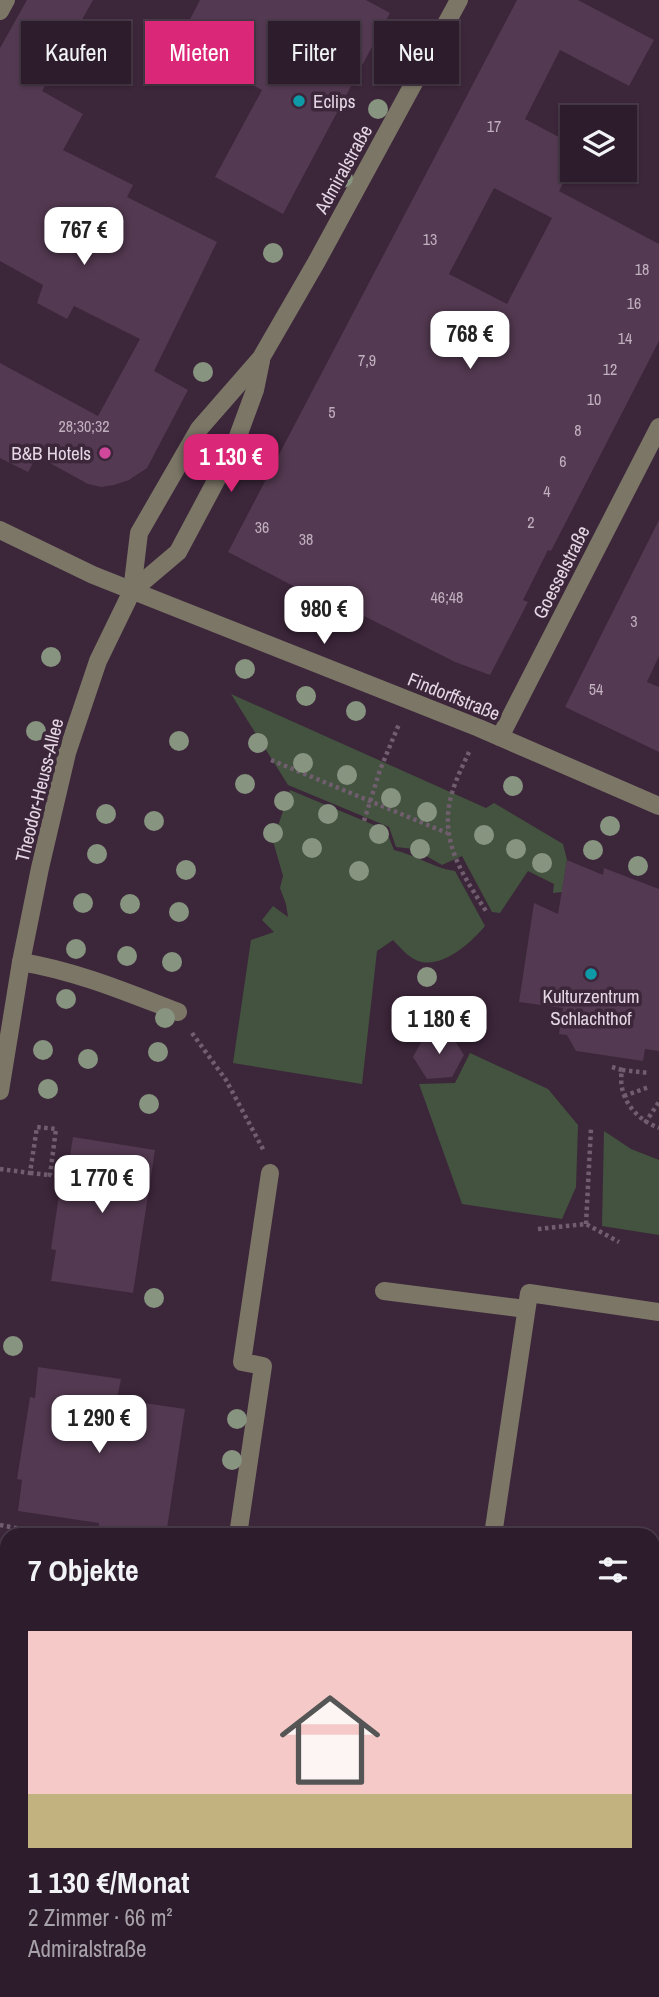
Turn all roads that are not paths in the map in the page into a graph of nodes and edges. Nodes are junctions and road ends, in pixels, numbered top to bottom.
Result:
1 (6, 0) edge
2 (459, 0) edge
3 (0, 11) edge
4 (261, 358) junction
5 (659, 427) edge
6 (0, 530) edge
7 (132, 591) junction
8 (500, 737) junction
9 (659, 806) edge
10 (21, 962) junction
11 (178, 1012) road end
12 (0, 1091) edge
13 (270, 1173) road end
14 (384, 1290) dead end
15 (526, 1310) junction
16 (659, 1312) edge
17 (239, 1528) edge
18 (494, 1528) edge

1 - 3 street
2 - 4 street, Admiralstraße
4 - 7 street, Admiralstraße
4 - 7 street, Admiralstraße
5 - 8 street, Goesselstraße
6 - 7 street, Findorffstraße
7 - 8 street, Findorffstraße
7 - 10 street, Theodor-Heuss-Allee
8 - 9 street, Findorffstraße
10 - 11 street
10 - 12 street, Theodor-Heuss-Allee
13 - 17 street
14 - 15 street
15 - 16 street
15 - 18 street

